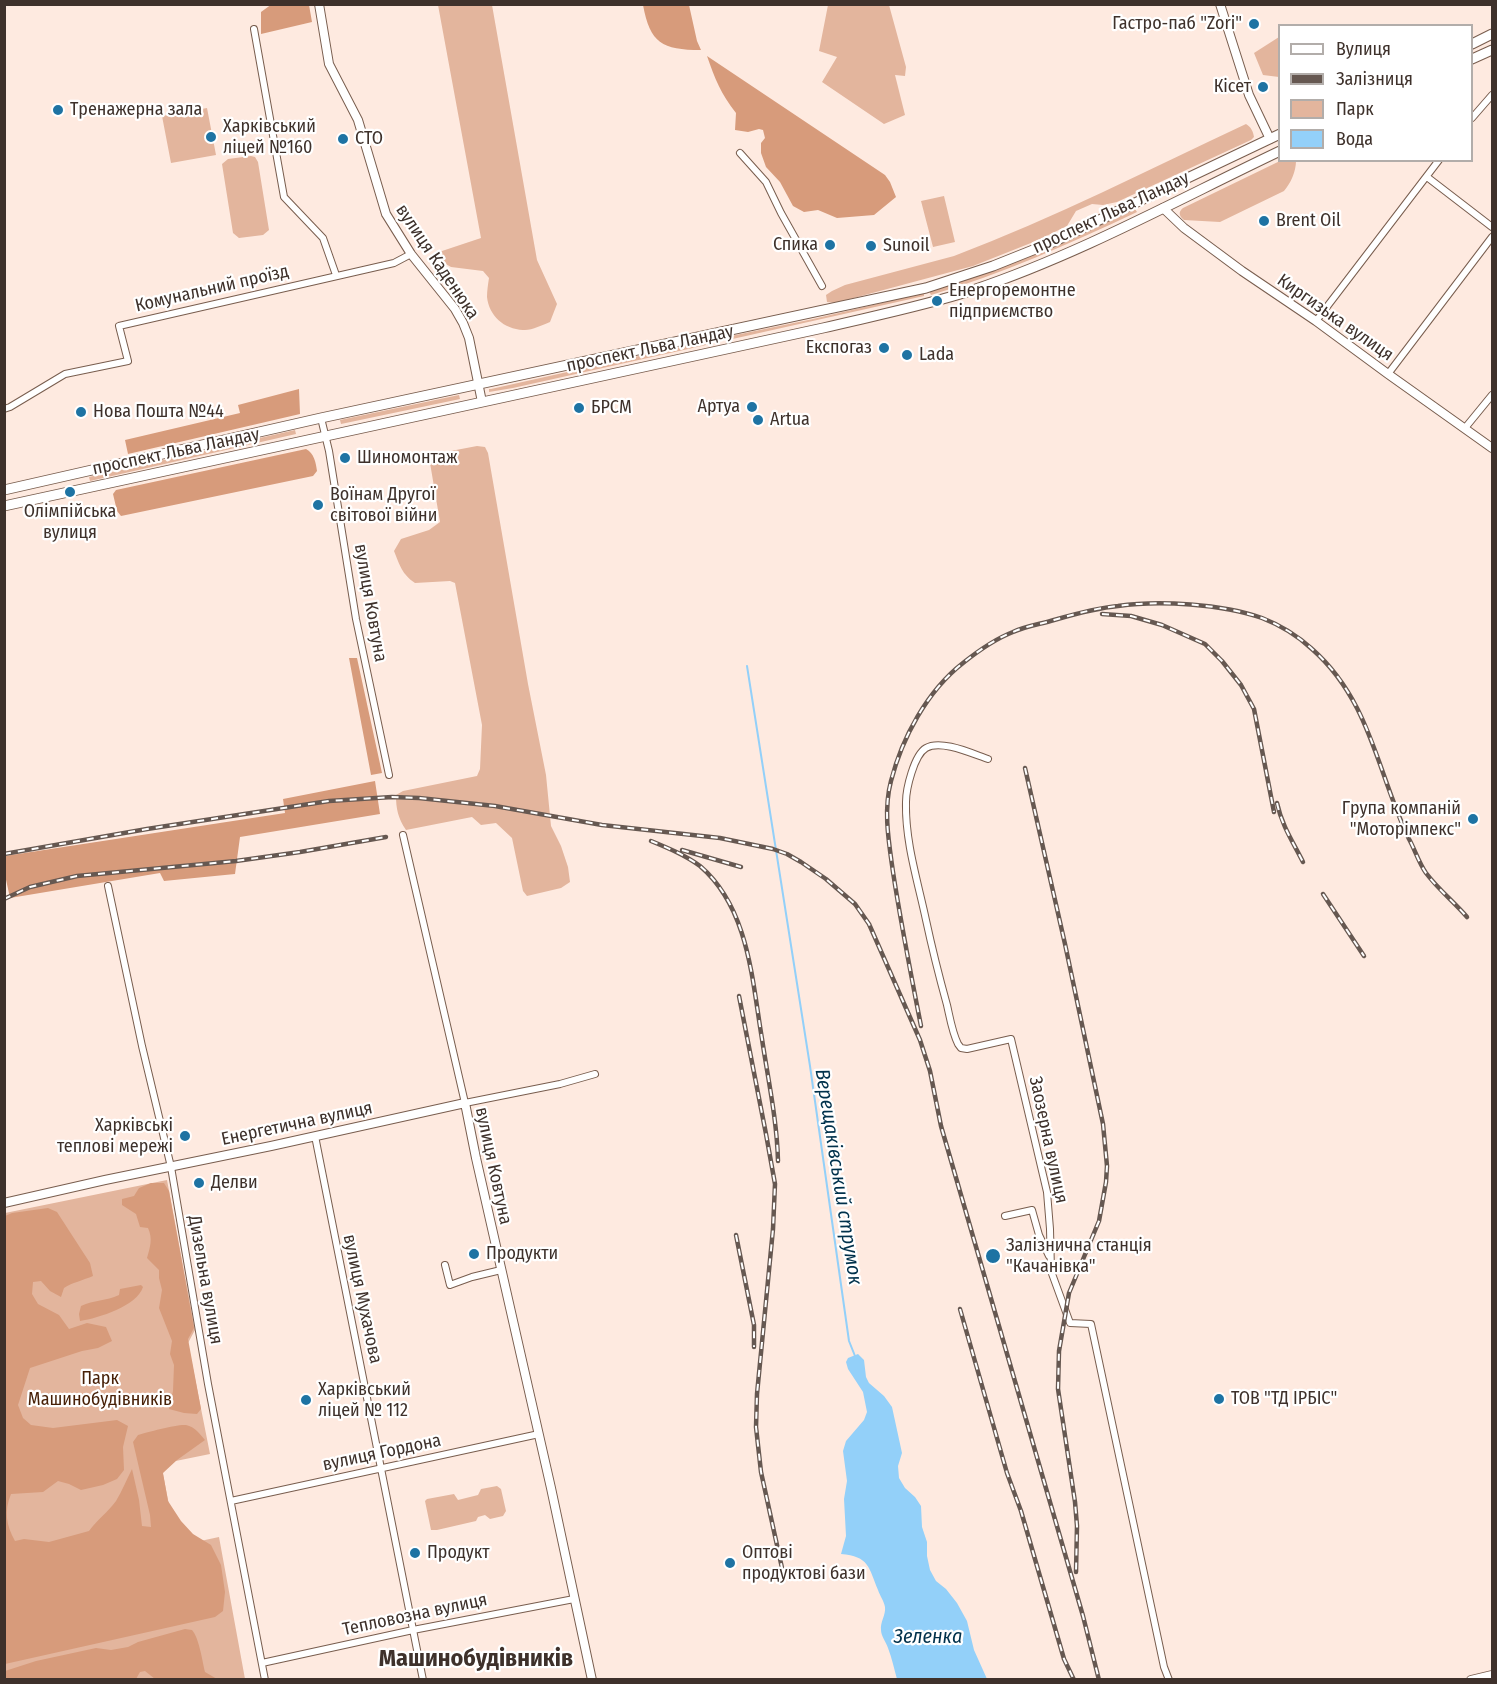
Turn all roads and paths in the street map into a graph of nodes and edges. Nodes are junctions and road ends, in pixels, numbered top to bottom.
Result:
1 (319, 4) edge
2 (1220, 4) edge
3 (254, 29) dead end
4 (1492, 34) edge
5 (1473, 44) edge
6 (1492, 50) edge
7 (1473, 59) edge
8 (1492, 95) edge
9 (1473, 117) edge
10 (1278, 135) edge
11 (1270, 139) junction
12 (1278, 152) edge
13 (740, 153) dead end
14 (1224, 160) junction
15 (1438, 162) edge
16 (1231, 174) junction
17 (1427, 177) junction
18 (1155, 193) junction
19 (1163, 208) junction
20 (1492, 227) edge
21 (1492, 237) edge
22 (411, 254) junction
23 (336, 275) junction
24 (822, 286) dead end
25 (1316, 321) junction
26 (714, 334) junction
27 (718, 350) junction
28 (1388, 374) junction
29 (480, 385) junction
30 (1492, 395) edge
31 (482, 402) junction
32 (4, 409) edge
33 (321, 418) junction
34 (1465, 428) junction
35 (325, 436) junction
36 (1492, 448) edge
37 (19, 487) junction
38 (4, 490) edge
39 (23, 502) junction
40 (4, 506) edge
41 (988, 759) dead end
42 (389, 775) dead end
43 (403, 835) dead end
44 (108, 886) dead end
45 (595, 1074) dead end
46 (465, 1103) junction
47 (315, 1136) junction
48 (171, 1167) junction
49 (4, 1203) edge
50 (1005, 1216) dead end
51 (1051, 1260) junction
52 (445, 1265) dead end
53 (501, 1270) junction
54 (539, 1434) junction
55 (381, 1469) junction
56 (231, 1501) junction
57 (574, 1599) junction
58 (413, 1630) junction
59 (262, 1663) junction
60 (1492, 1675) edge
61 (265, 1680) edge
62 (423, 1680) edge
63 (592, 1680) edge
64 (1169, 1680) edge
65 (1471, 1680) edge

1 - 22 street, вулиця Каденюка
2 - 11 street
3 - 23 street
4 - 5 main road
6 - 7 main road
8 - 9 street
10 - 11 main road, проспект Льва Ландау
11 - 14 main road, проспект Льва Ландау
12 - 16 main road, проспект Льва Ландау
13 - 24 street
14 - 16 main road
14 - 18 main road, проспект Льва Ландау
15 - 17 street
16 - 19 main road, проспект Льва Ландау
17 - 20 street
17 - 25 street
18 - 19 main road
18 - 26 main road, проспект Льва Ландау
19 - 25 street, Киргизька вулиця
19 - 27 main road, проспект Льва Ландау
21 - 28 street
22 - 23 street
22 - 29 street, вулиця Каденюка
23 - 32 street, Комунальний проїзд
25 - 28 street, Киргизька вулиця
26 - 27 main road
26 - 29 main road, проспект Льва Ландау
27 - 31 main road, проспект Льва Ландау
28 - 34 street, Киргизька вулиця
29 - 31 street, вулиця Каденюка
29 - 33 main road, проспект Льва Ландау
30 - 34 street
31 - 35 main road, проспект Льва Ландау
33 - 35 street, вулиця Ковтуна
33 - 37 main road, проспект Льва Ландау
34 - 36 street, Киргизька вулиця
35 - 39 main road, проспект Льва Ландау
35 - 42 street, вулиця Ковтуна
37 - 38 main road, проспект Льва Ландау
37 - 39 main road
39 - 40 main road, проспект Льва Ландау
41 - 51 street, Заозерна вулиця
43 - 46 street, вулиця Ковтуна
44 - 48 street, Дизельна вулиця
45 - 46 street, Енергетична вулиця
46 - 47 street, Енергетична вулиця
46 - 53 street, вулиця Ковтуна
47 - 48 street, Енергетична вулиця
47 - 55 street, вулиця Мухачова
48 - 49 street, Енергетична вулиця
48 - 56 street, Дизельна вулиця
50 - 51 street
51 - 64 street, Заозерна вулиця
52 - 53 street
53 - 54 street, вулиця Ковтуна
54 - 55 street, вулиця Гордона
54 - 57 street, вулиця Ковтуна
55 - 56 street, вулиця Гордона
55 - 58 street, вулиця Мухачова
56 - 59 street, Дизельна вулиця
57 - 58 street, Тепловозна вулиця
57 - 63 street, вулиця Ковтуна
58 - 59 street, Тепловозна вулиця
58 - 62 street, вулиця Мухачова
59 - 61 street, Дизельна вулиця
60 - 65 main road

